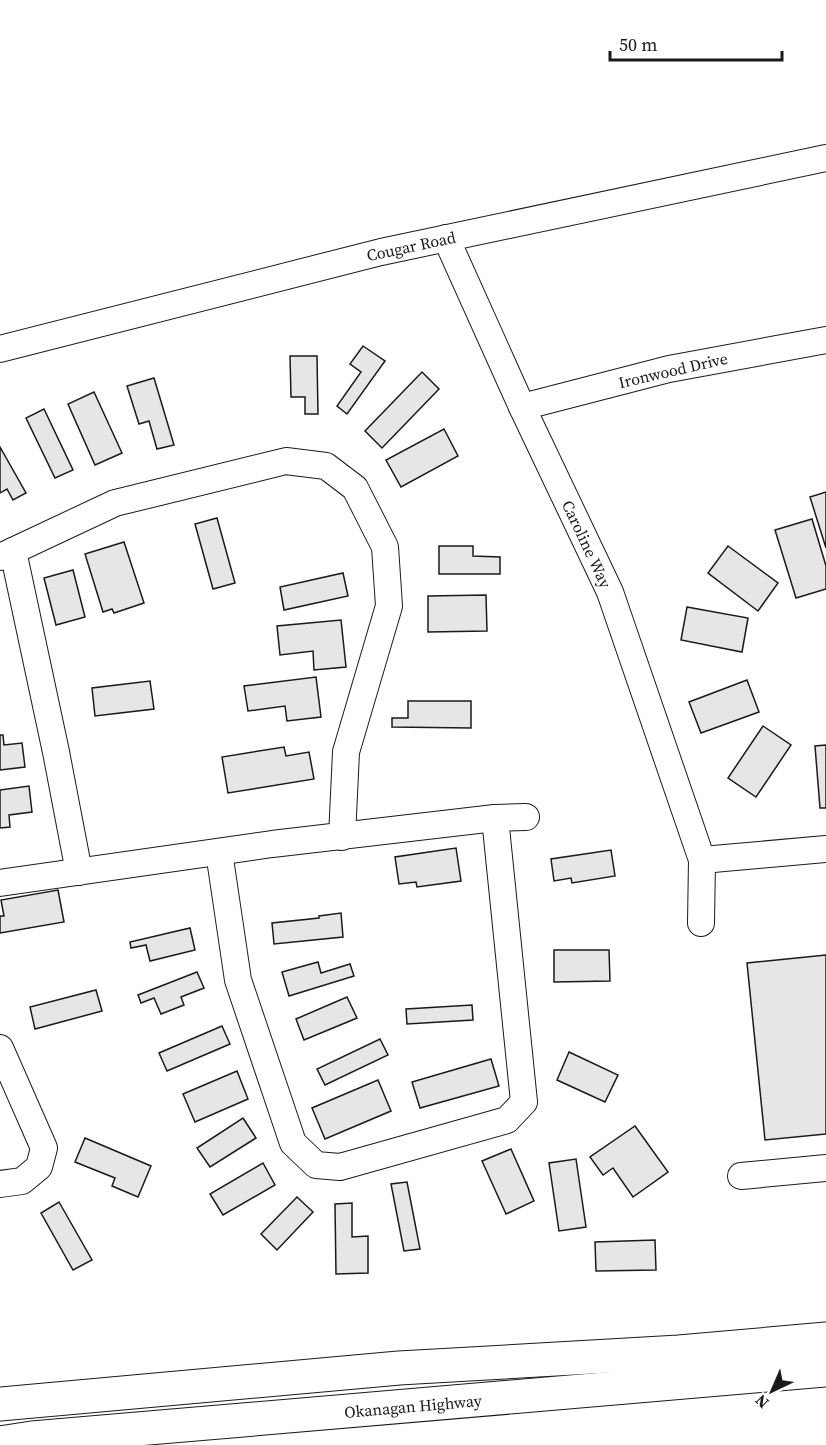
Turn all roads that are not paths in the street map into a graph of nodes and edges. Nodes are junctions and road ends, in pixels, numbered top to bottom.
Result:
1 (826, 158) edge
2 (446, 238) junction
3 (826, 339) edge
4 (0, 349) edge
5 (522, 407) junction
6 (6, 554) edge
7 (526, 817) dead end
8 (495, 818) junction
9 (342, 837) junction
10 (826, 849) edge
11 (219, 852) junction
12 (702, 860) junction
13 (79, 872) junction
14 (0, 883) edge
15 (701, 923) dead end
16 (0, 1048) edge
17 (826, 1168) edge
18 (741, 1176) dead end
19 (0, 1184) edge
20 (826, 1339) edge
21 (826, 1370) edge
22 (0, 1404) edge
23 (0, 1443) edge

1 - 2 street, Cougar Road
2 - 4 street, Cougar Road
2 - 5 street, Caroline Way
3 - 5 street, Ironwood Drive
5 - 12 street, Caroline Way
6 - 9 street
6 - 13 street
7 - 8 street
8 - 9 street
8 - 11 street
9 - 11 street
10 - 12 street
11 - 13 street
12 - 15 street, Caroline Way
13 - 14 street
16 - 19 street
17 - 18 street
20 - 22 highway
21 - 23 highway, Okanagan Highway

